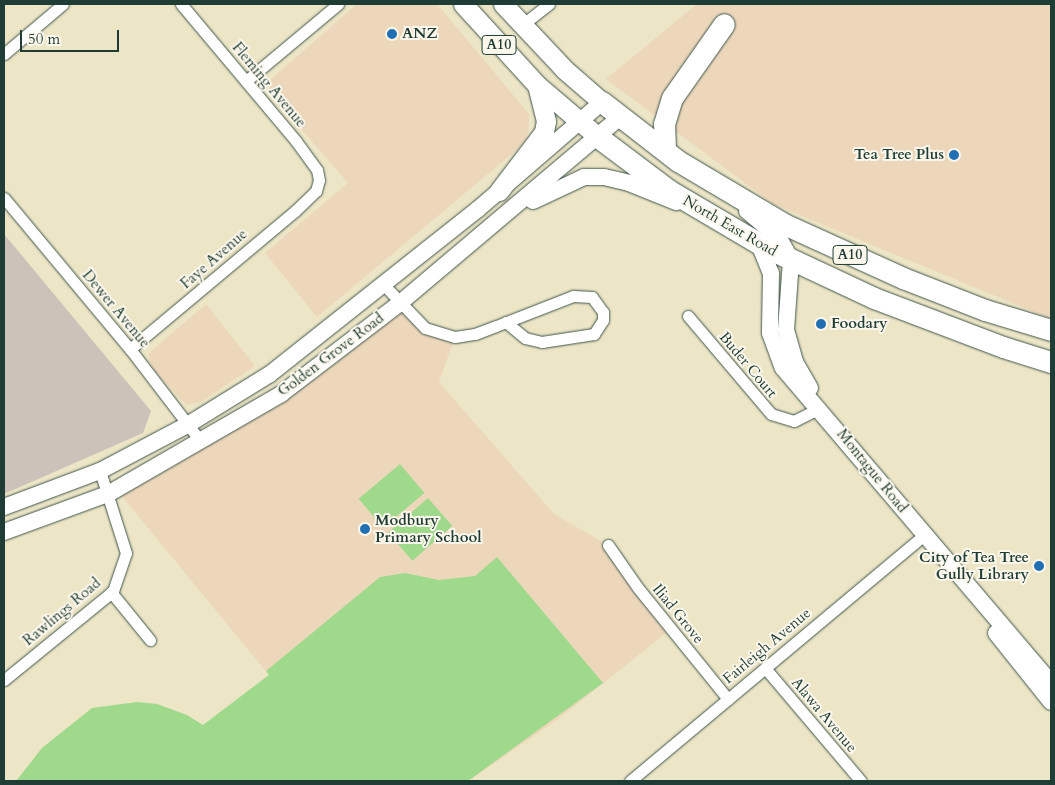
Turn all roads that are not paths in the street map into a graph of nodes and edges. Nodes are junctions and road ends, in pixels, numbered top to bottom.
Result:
1 (63, 4) edge
2 (181, 4) edge
3 (338, 4) edge
4 (463, 4) edge
5 (503, 4) edge
6 (549, 4) edge
7 (724, 24) dead end
8 (522, 25) junction
9 (4, 54) edge
10 (246, 81) junction
11 (537, 85) junction
12 (602, 102) junction
13 (620, 117) junction
14 (579, 122) junction
15 (598, 137) junction
16 (664, 150) junction
17 (714, 184) junction
18 (316, 191) joint
19 (500, 191) junction
20 (4, 198) edge
21 (509, 214) junction
22 (713, 218) junction
23 (759, 244) junction
24 (791, 260) junction
25 (383, 284) junction
26 (400, 304) junction
27 (1001, 315) junction
28 (688, 316) dead end
29 (506, 322) junction
30 (1051, 330) edge
31 (991, 342) junction
32 (130, 348) junction
33 (1051, 362) edge
34 (820, 408) junction
35 (189, 424) junction
36 (201, 442) junction
37 (100, 472) junction
38 (108, 494) junction
39 (4, 507) edge
40 (4, 532) edge
41 (924, 535) junction
42 (608, 545) dead end
43 (111, 592) junction
44 (150, 640) dead end
45 (765, 668) junction
46 (4, 680) edge
47 (1051, 683) edge
48 (728, 699) junction
49 (1051, 702) edge
50 (630, 781) edge
51 (861, 781) edge

1 - 9 street
2 - 10 street, Fleming Avenue
3 - 10 street
4 - 11 main road, North East Road / A10
5 - 8 main road, North East Road / A10
6 - 8 street
7 - 16 highway
8 - 12 main road, North East Road / A10
10 - 18 street, Fleming Avenue
11 - 14 main road, North East Road / A10
11 - 19 main road
12 - 13 highway, North East Road / A10
12 - 14 main road, Golden Grove Road
13 - 15 main road, Golden Grove Road
13 - 16 highway, North East Road / A10
14 - 15 main road, North East Road / A10
14 - 19 main road, Golden Grove Road
15 - 21 main road, Golden Grove Road
15 - 22 highway, North East Road / A10
16 - 17 highway, North East Road / A10
17 - 24 main road
17 - 27 highway, North East Road / A10
18 - 32 street, Faye Avenue
19 - 25 main road, Golden Grove Road
20 - 32 street, Dewer Avenue
21 - 22 main road
21 - 26 main road, Golden Grove Road
22 - 23 highway, North East Road / A10
23 - 24 highway, North East Road / A10
23 - 34 main road, Montague Road
24 - 31 highway, North East Road / A10
24 - 34 main road, Montague Road
25 - 26 street
25 - 35 main road, Golden Grove Road
26 - 29 street
26 - 36 main road, Golden Grove Road
27 - 30 highway, North East Road / A10
27 - 31 highway
28 - 34 street, Buder Court
29 - 29 street
31 - 33 highway, North East Road / A10
32 - 35 street, Dewer Avenue
34 - 41 main road, Montague Road
35 - 36 street, Dewer Avenue
35 - 37 main road, Golden Grove Road
36 - 38 main road, Golden Grove Road
37 - 38 street, Rawlings Road
37 - 39 main road, Golden Grove Road
38 - 40 main road, Golden Grove Road
38 - 43 street, Rawlings Road
41 - 45 street, Fairleigh Avenue
41 - 47 main road, Montague Road
41 - 49 main road, Montague Road
42 - 48 street, Iliad Grove
43 - 44 street
43 - 46 street, Rawlings Road
45 - 48 street, Fairleigh Avenue
45 - 51 street, Alawa Avenue
48 - 50 street, Fairleigh Avenue

